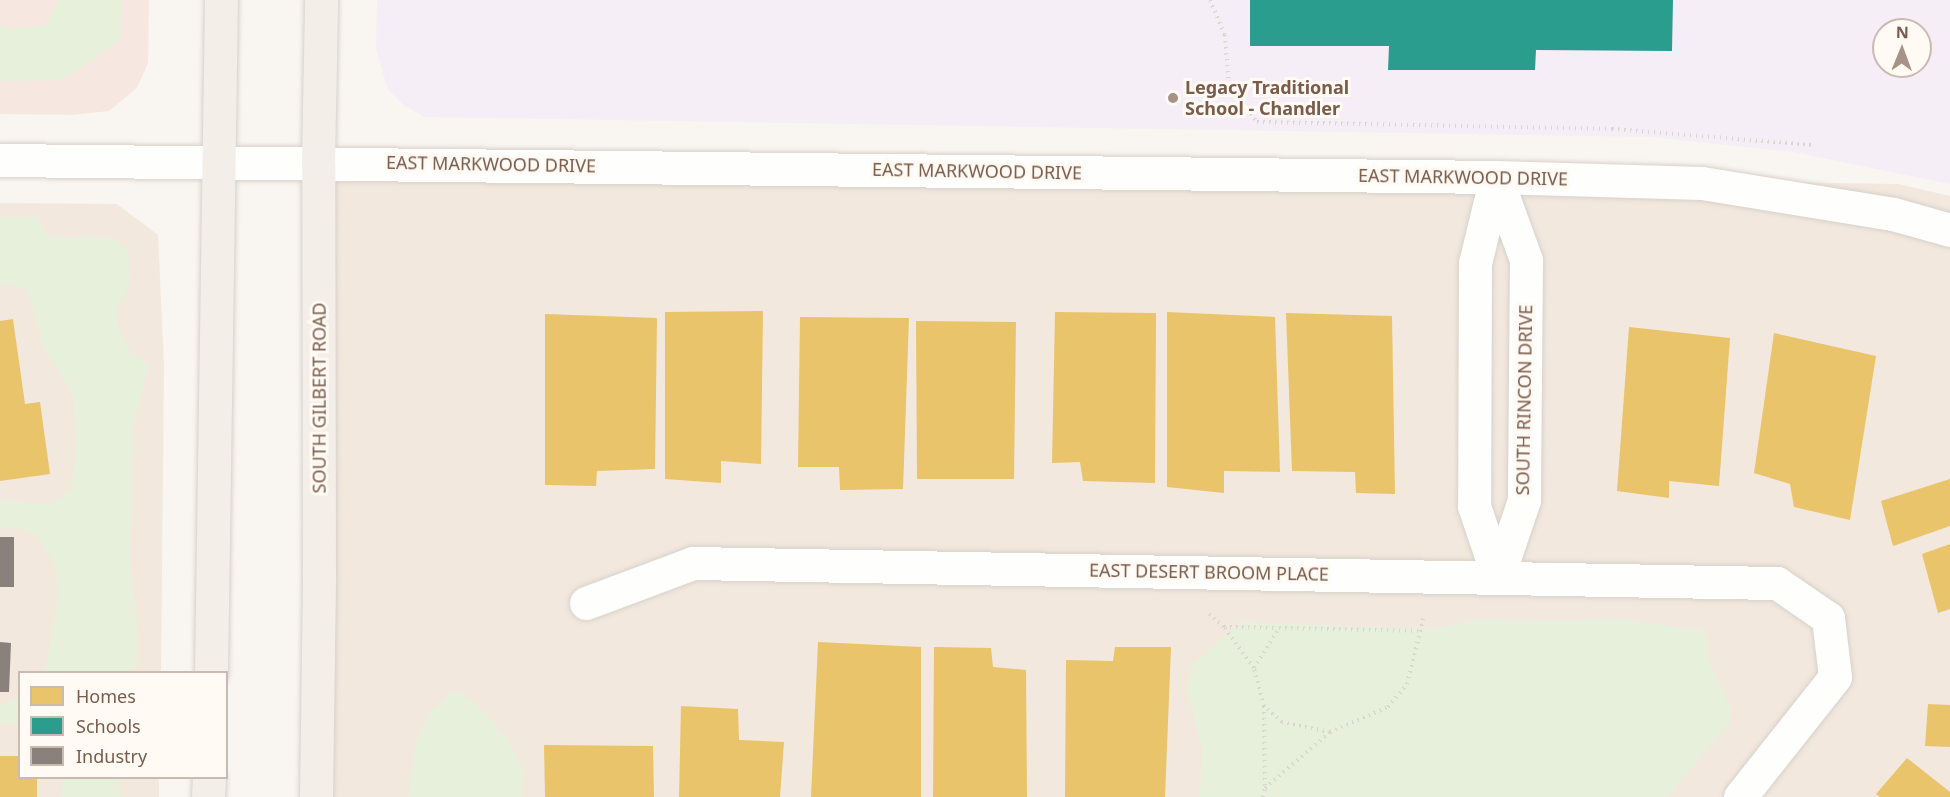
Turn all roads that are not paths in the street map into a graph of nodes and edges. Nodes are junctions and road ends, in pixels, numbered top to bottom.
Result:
1 (221, 0) edge
2 (321, 0) edge
3 (0, 160) edge
4 (220, 162) junction
5 (318, 162) junction
6 (1496, 177) junction
7 (1950, 230) edge
8 (1498, 578) junction
9 (586, 603) dead end
10 (211, 671) edge
11 (209, 779) edge
12 (208, 797) edge
13 (316, 797) edge
14 (1740, 797) edge

1 - 4 main road
2 - 5 main road, SOUTH GILBERT ROAD
3 - 4 street, EAST MARKWOOD DRIVE
4 - 5 street, EAST MARKWOOD DRIVE
4 - 10 main road
5 - 6 street, EAST MARKWOOD DRIVE
5 - 13 main road, SOUTH GILBERT ROAD
6 - 7 street, EAST MARKWOOD DRIVE
6 - 8 street
6 - 8 street, SOUTH RINCON DRIVE
8 - 9 street, EAST DESERT BROOM PLACE
8 - 14 street, EAST DESERT BROOM PLACE
11 - 12 main road

